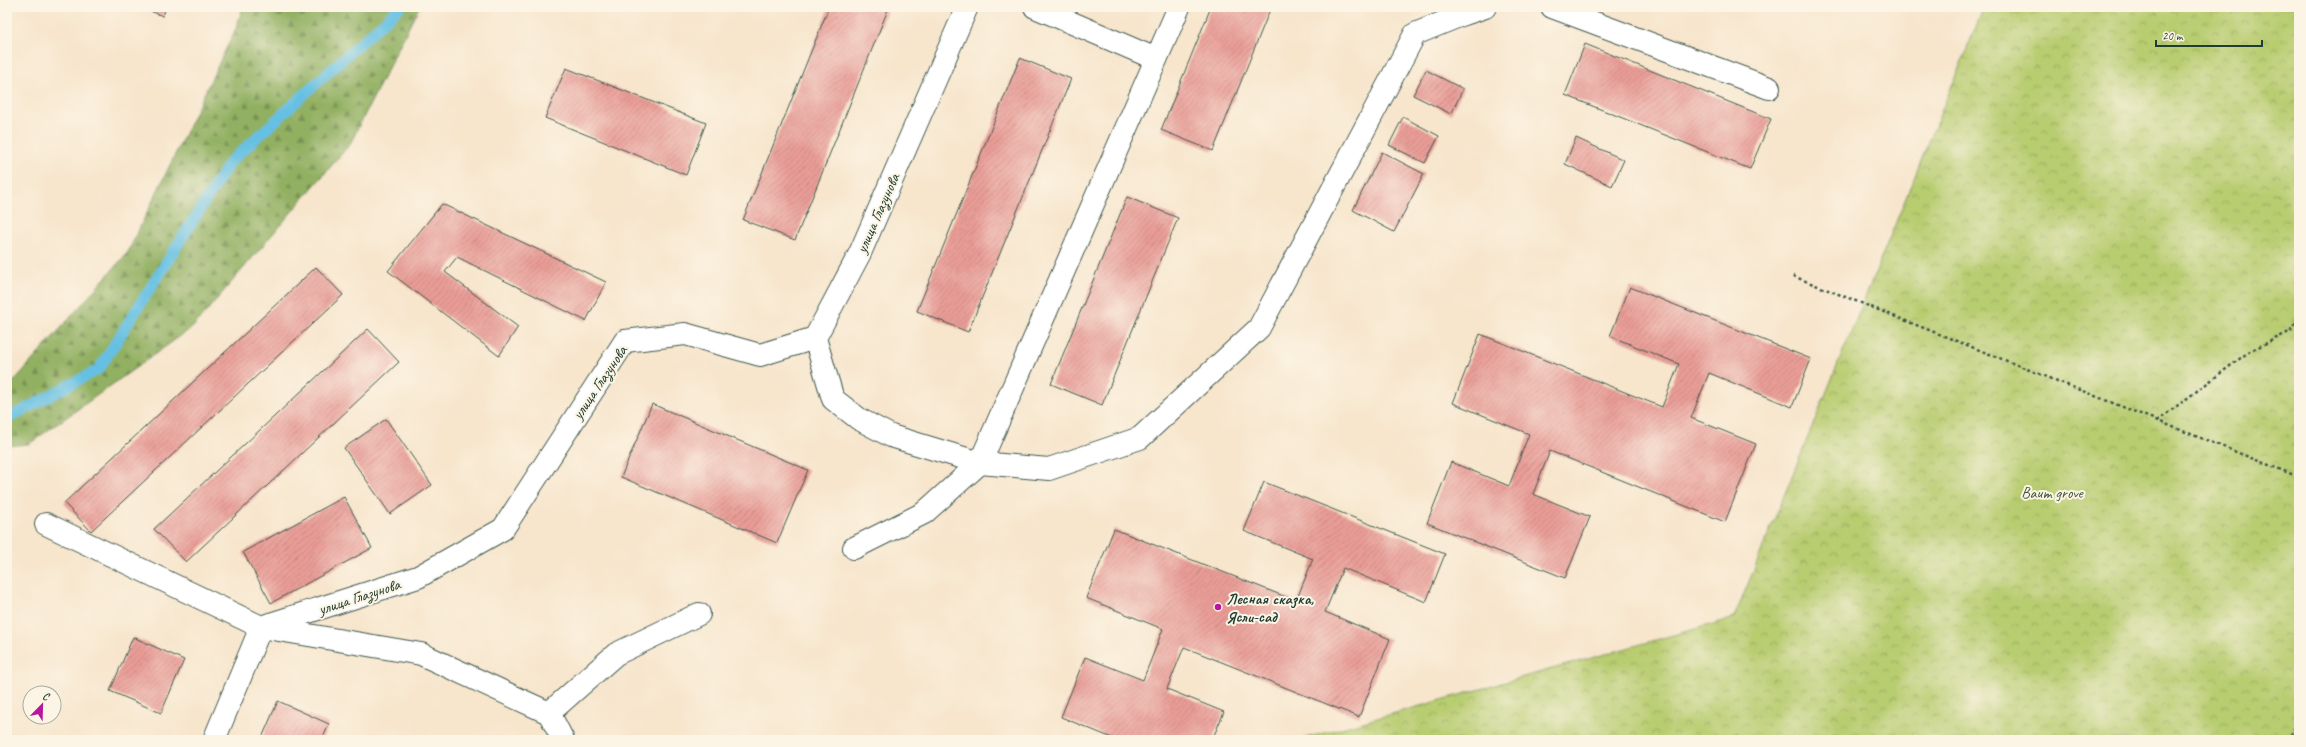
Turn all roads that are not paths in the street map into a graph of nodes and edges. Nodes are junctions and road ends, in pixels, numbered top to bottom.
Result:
1 (967, 7) edge
2 (1035, 7) edge
3 (1179, 7) edge
4 (1485, 7) edge
5 (1552, 7) edge
6 (1456, 11) edge
7 (1156, 60) junction
8 (1769, 88) dead end
9 (815, 338) junction
10 (980, 463) junction
11 (46, 524) dead end
12 (854, 548) dead end
13 (699, 614) dead end
14 (261, 627) junction
15 (549, 713) junction
16 (214, 740) edge
17 (563, 740) edge

1 - 9 street, улица Глазунова
2 - 7 street
3 - 7 street
4 - 6 street
5 - 8 street
6 - 10 street
7 - 10 street
9 - 10 street
9 - 14 street, улица Глазунова
10 - 12 street
11 - 14 street
13 - 15 street
14 - 15 street
14 - 16 street
15 - 17 street

